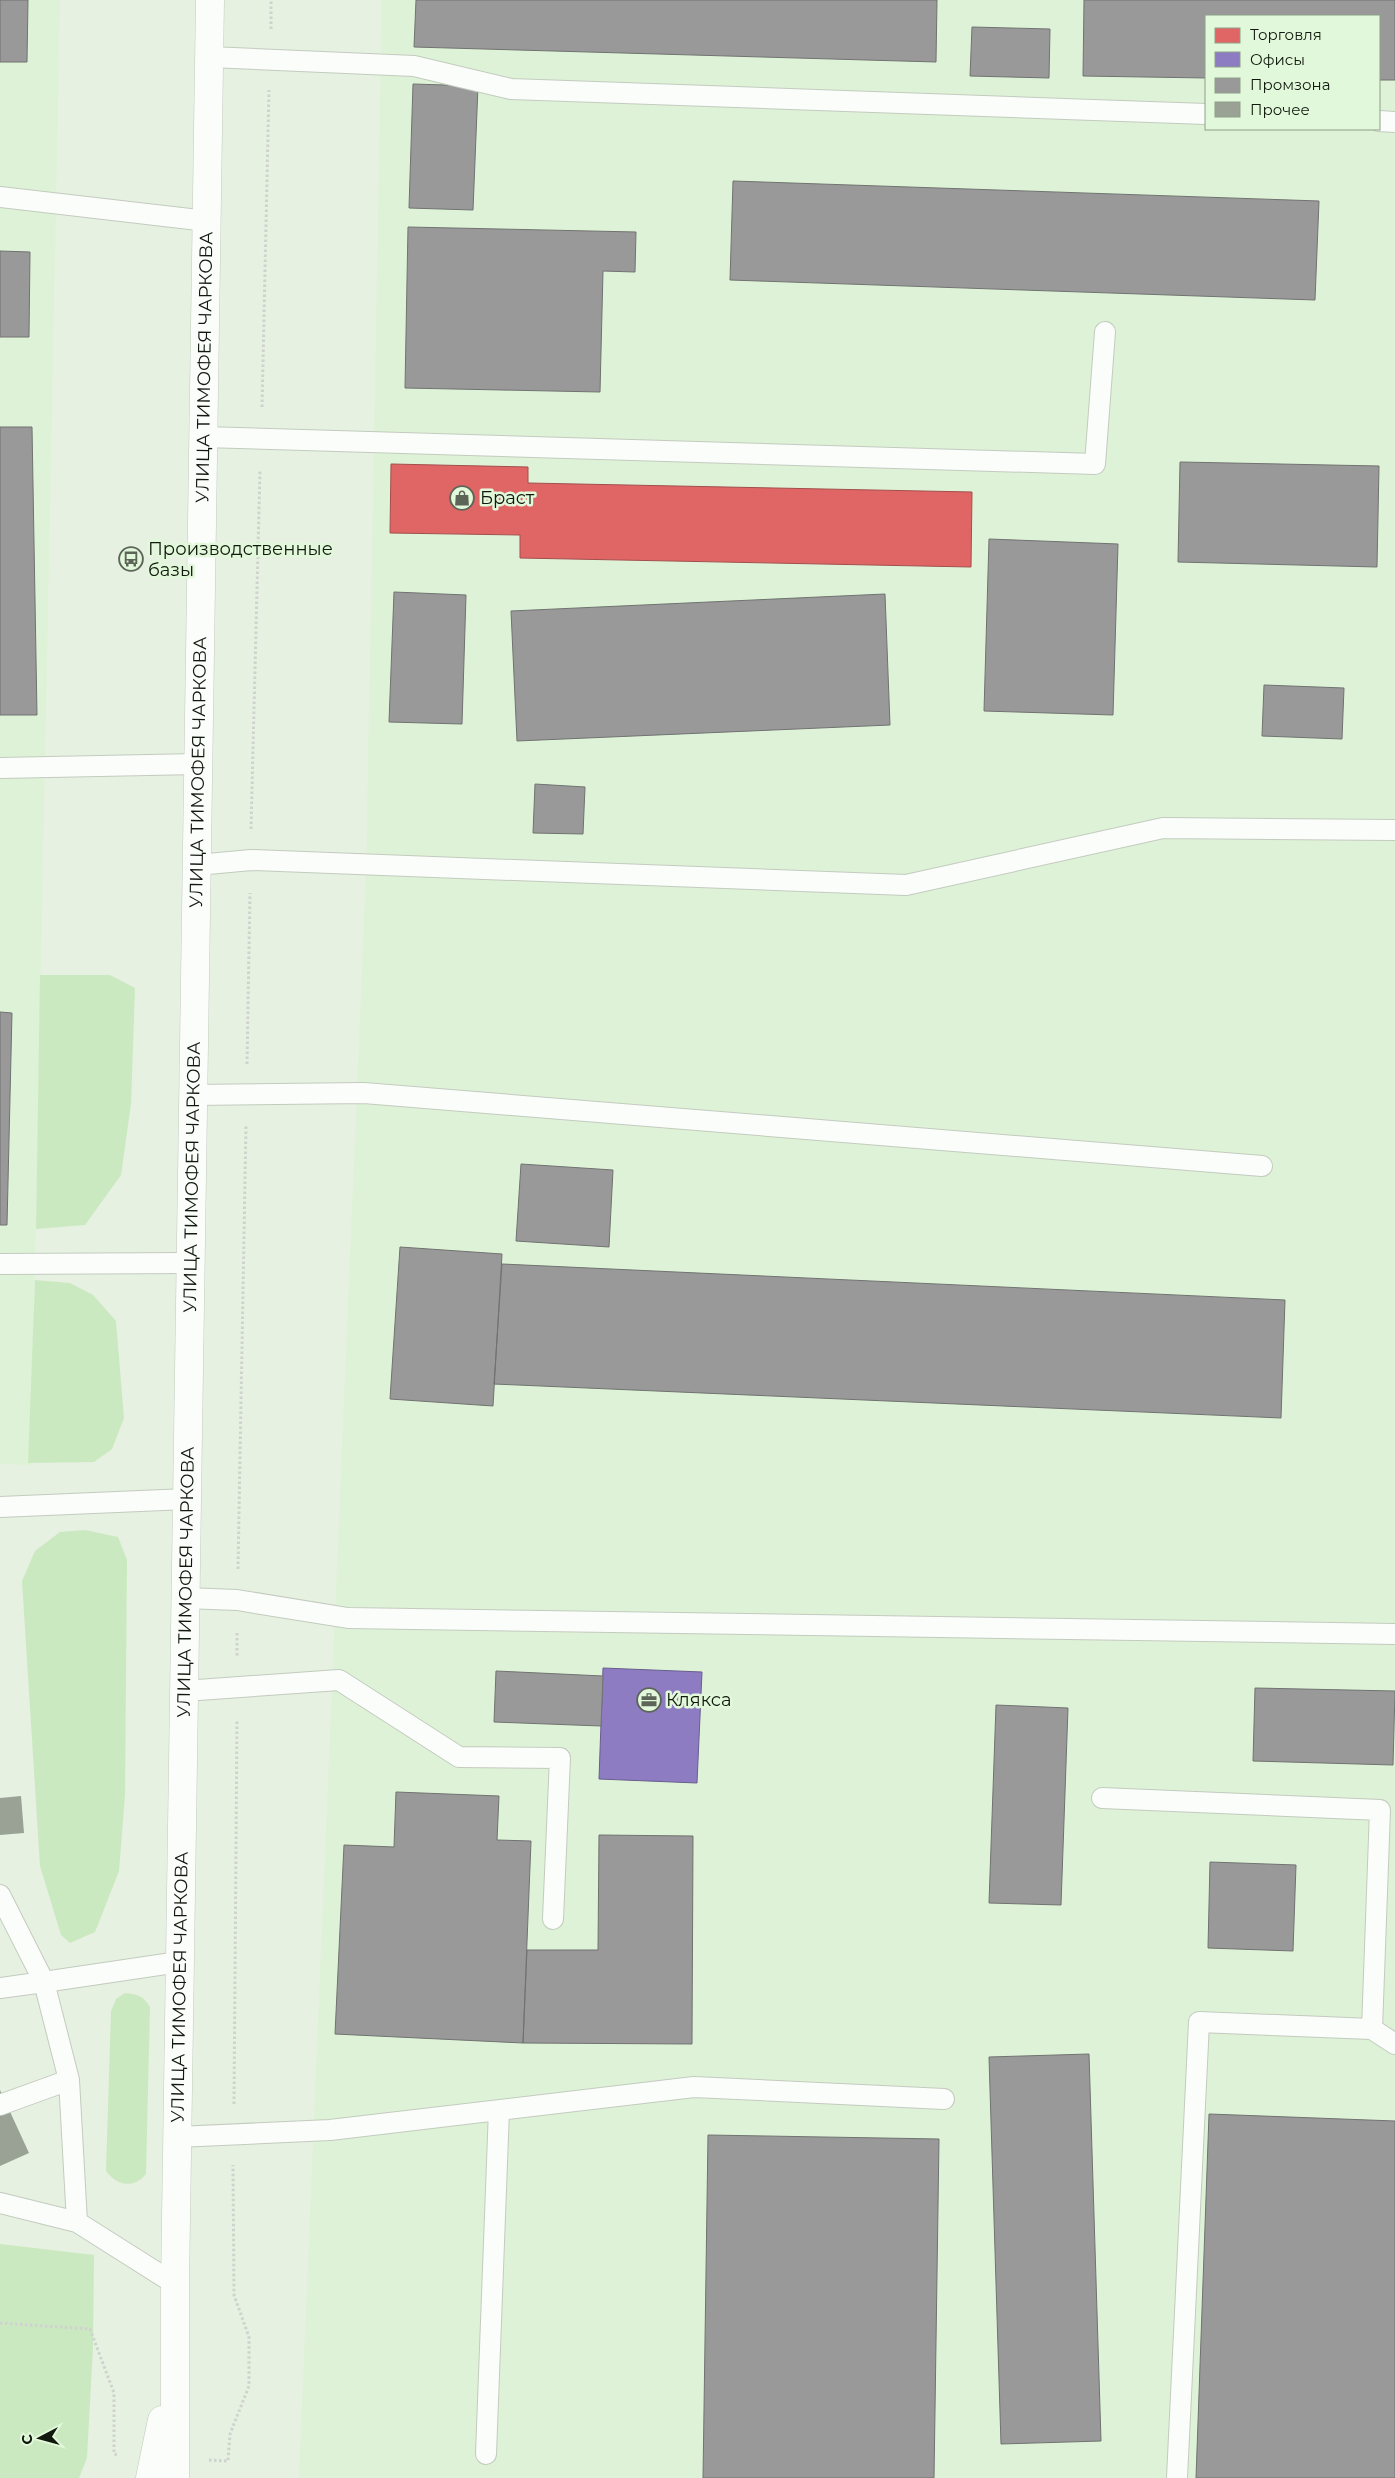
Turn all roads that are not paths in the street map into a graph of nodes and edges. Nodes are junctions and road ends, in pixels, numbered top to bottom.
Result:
1 (210, 0) edge
2 (210, 57) junction
3 (1205, 114) edge
4 (1380, 121) edge
5 (1395, 122) edge
6 (0, 197) edge
7 (207, 221) junction
8 (1105, 332) dead end
9 (203, 437) junction
10 (198, 764) junction
11 (0, 768) edge
12 (1395, 830) edge
13 (196, 864) junction
14 (193, 1095) junction
15 (1262, 1166) dead end
16 (190, 1263) junction
17 (0, 1264) edge
18 (187, 1499) junction
19 (0, 1507) edge
20 (185, 1598) junction
21 (1395, 1634) edge
22 (184, 1691) junction
23 (1102, 1798) dead end
24 (0, 1895) edge
25 (553, 1919) dead end
26 (179, 1962) junction
27 (44, 1982) junction
28 (0, 1988) edge
29 (1372, 2028) junction
30 (1395, 2044) edge
31 (69, 2080) junction
32 (944, 2099) dead end
33 (0, 2105) edge
34 (499, 2110) junction
35 (177, 2136) junction
36 (0, 2203) edge
37 (77, 2222) junction
38 (175, 2284) junction
39 (486, 2454) dead end
40 (164, 2468) edge
41 (1177, 2478) edge

1 - 2 main road, УЛИЦА ТИМОФЕЯ ЧАРКОВА
2 - 3 lane
2 - 7 main road, УЛИЦА ТИМОФЕЯ ЧАРКОВА
4 - 5 lane
6 - 7 lane
7 - 9 main road, УЛИЦА ТИМОФЕЯ ЧАРКОВА
8 - 9 lane
9 - 10 main road, УЛИЦА ТИМОФЕЯ ЧАРКОВА
10 - 11 lane
10 - 13 main road, УЛИЦА ТИМОФЕЯ ЧАРКОВА
12 - 13 lane
13 - 14 main road, УЛИЦА ТИМОФЕЯ ЧАРКОВА
14 - 15 lane
14 - 16 main road, УЛИЦА ТИМОФЕЯ ЧАРКОВА
16 - 17 lane
16 - 18 main road, УЛИЦА ТИМОФЕЯ ЧАРКОВА
18 - 19 lane
18 - 20 main road, УЛИЦА ТИМОФЕЯ ЧАРКОВА
20 - 21 lane
20 - 22 main road, УЛИЦА ТИМОФЕЯ ЧАРКОВА
22 - 25 lane
22 - 26 main road, УЛИЦА ТИМОФЕЯ ЧАРКОВА
23 - 29 lane
24 - 27 lane
26 - 27 lane
26 - 35 main road, УЛИЦА ТИМОФЕЯ ЧАРКОВА
27 - 28 lane
27 - 31 lane
29 - 30 lane
29 - 41 lane
31 - 33 lane
31 - 37 lane
32 - 34 lane
34 - 35 lane
34 - 39 lane
35 - 38 main road, УЛИЦА ТИМОФЕЯ ЧАРКОВА
36 - 37 lane
37 - 38 lane
38 - 40 main road, УЛИЦА ТИМОФЕЯ ЧАРКОВА

